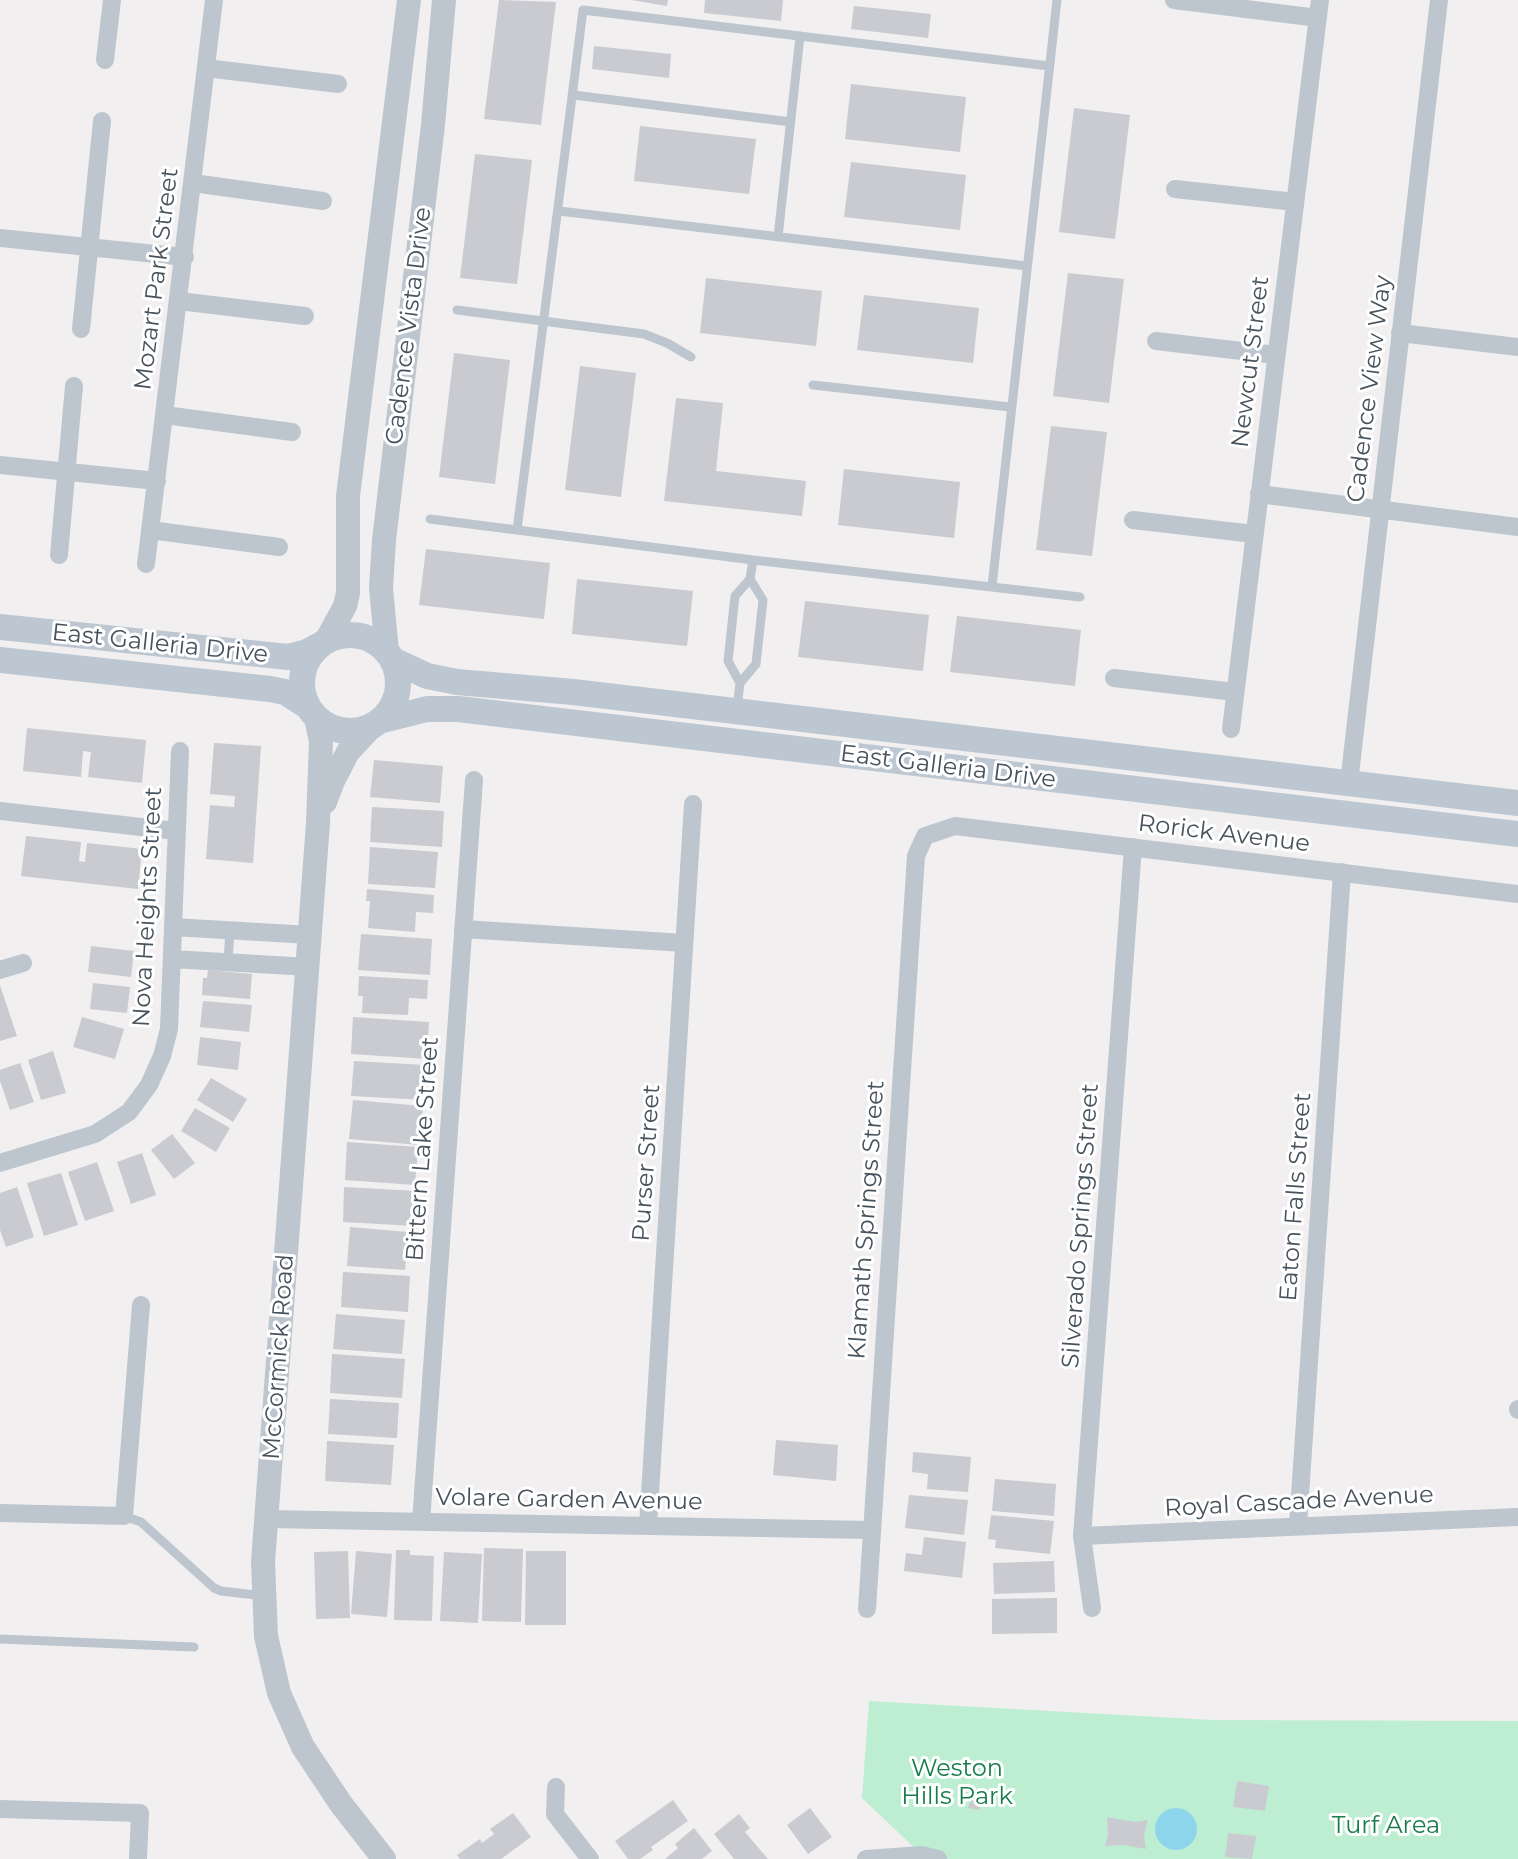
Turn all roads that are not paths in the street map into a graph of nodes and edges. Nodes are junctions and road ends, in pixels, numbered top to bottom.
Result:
1 (112, 0) edge
2 (214, 0) edge
3 (409, 0) edge
4 (444, 0) edge
5 (1057, 0) edge
6 (1174, 0) edge
7 (1439, 0) edge
8 (1319, 9) edge
9 (800, 36) junction
10 (105, 60) dead end
11 (1049, 66) junction
12 (206, 68) junction
13 (338, 84) dead end
14 (573, 95) junction
15 (102, 121) dead end
16 (791, 122) junction
17 (193, 183) junction
18 (1175, 189) dead end
19 (323, 201) dead end
20 (1295, 202) junction
21 (559, 211) junction
22 (778, 237) junction
23 (0, 238) edge
24 (90, 247) junction
25 (185, 257) junction
26 (1027, 266) junction
27 (179, 301) junction
28 (457, 310) dead end
29 (305, 316) dead end
30 (545, 321) junction
31 (81, 329) dead end
32 (1400, 333) junction
33 (1156, 341) dead end
34 (1518, 347) edge
35 (1276, 355) junction
36 (691, 357) dead end
37 (813, 385) dead end
38 (74, 386) dead end
39 (1010, 407) junction
40 (165, 415) junction
41 (292, 432) dead end
42 (0, 465) edge
43 (66, 472) junction
44 (157, 481) junction
45 (1259, 494) junction
46 (1380, 509) junction
47 (430, 519) dead end
48 (1133, 520) dead end
49 (1518, 527) edge
50 (150, 530) junction
51 (517, 530) junction
52 (1254, 534) junction
53 (279, 547) dead end
54 (59, 555) dead end
55 (753, 560) junction
56 (146, 564) dead end
57 (750, 579) junction
58 (992, 586) junction
59 (1080, 597) dead end
60 (0, 627) edge
61 (322, 643) junction
62 (390, 656) junction
63 (0, 660) edge
64 (1114, 678) dead end
65 (740, 683) junction
66 (1235, 692) junction
67 (736, 711) junction
68 (312, 712) junction
69 (376, 723) junction
70 (1231, 729) dead end
71 (180, 751) dead end
72 (474, 780) dead end
73 (1349, 783) junction
74 (1518, 803) edge
75 (693, 804) dead end
76 (0, 811) edge
77 (318, 823) junction
78 (176, 831) junction
79 (1518, 834) edge
80 (925, 836) joint
81 (1133, 847) junction
82 (1342, 872) junction
83 (1518, 894) edge
84 (173, 927) junction
85 (463, 929) junction
86 (230, 930) junction
87 (310, 935) junction
88 (684, 943) junction
89 (172, 959) junction
90 (228, 962) junction
91 (23, 963) dead end
92 (309, 967) junction
93 (0, 970) edge
94 (0, 1163) edge
95 (141, 1305) dead end
96 (0, 1513) edge
97 (124, 1516) junction
98 (1518, 1517) edge
99 (267, 1519) junction
100 (421, 1522) junction
101 (1298, 1525) junction
102 (648, 1526) junction
103 (870, 1530) junction
104 (1082, 1536) junction
105 (265, 1596) junction
106 (1092, 1608) dead end
107 (867, 1609) dead end
108 (0, 1639) edge
109 (194, 1647) dead end
110 (556, 1787) dead end
111 (0, 1809) edge
112 (928, 1858) edge
113 (138, 1859) edge
114 (384, 1859) edge
115 (590, 1859) edge
116 (866, 1859) edge

1 - 10 street
2 - 12 street, Mozart Park Street
3 - 61 street, Cadence Vista Drive
4 - 62 street, Cadence Vista Drive
5 - 11 lane
6 - 8 street
7 - 32 street, Cadence View Way
8 - 20 street, Newcut Street
9 - 11 lane
9 - 14 lane
9 - 16 lane
11 - 26 lane
12 - 13 street
12 - 17 street, Mozart Park Street
14 - 16 lane
14 - 21 lane
15 - 24 street
16 - 22 lane
17 - 19 street
17 - 25 street, Mozart Park Street
18 - 20 street
20 - 35 street, Newcut Street
21 - 22 lane
21 - 30 lane
22 - 26 lane
23 - 24 street
24 - 25 street
24 - 31 street
25 - 27 street, Mozart Park Street
26 - 39 lane
27 - 29 street
27 - 40 street, Mozart Park Street
28 - 30 lane
30 - 36 lane
30 - 51 lane
32 - 34 street
32 - 46 street, Cadence View Way
33 - 35 street
35 - 45 street, Newcut Street
37 - 39 lane
38 - 43 street
39 - 58 lane
40 - 41 street
40 - 44 street, Mozart Park Street
42 - 43 street
43 - 44 street
43 - 54 street
44 - 50 street, Mozart Park Street
45 - 46 street
45 - 52 street, Newcut Street
46 - 49 street
46 - 73 street, Cadence View Way
47 - 51 lane
48 - 52 street
50 - 53 street
50 - 56 street, Mozart Park Street
51 - 55 lane
52 - 66 street, Newcut Street
55 - 57 lane
55 - 58 lane
57 - 65 lane
57 - 65 lane
58 - 59 lane
60 - 61 main road, East Galleria Drive
61 - 62 main road
61 - 68 main road
62 - 67 main road, East Galleria Drive
62 - 69 main road
63 - 68 main road, East Galleria Drive
64 - 66 street
65 - 67 lane
66 - 70 street, Newcut Street
67 - 73 main road, East Galleria Drive
68 - 69 main road
68 - 77 street, McCormick Road
69 - 77 street, McCormick Road
69 - 79 main road, East Galleria Drive
71 - 78 street, Nova Heights Street
72 - 85 street, Bittern Lake Street
73 - 74 main road, East Galleria Drive
75 - 88 street, Purser Street
76 - 78 street
77 - 87 street, McCormick Road
78 - 84 street, Nova Heights Street
80 - 81 street, Rorick Avenue
80 - 103 street, Klamath Springs Street
81 - 82 street, Rorick Avenue
81 - 104 street, Silverado Springs Street
82 - 83 street, Rorick Avenue
82 - 101 street, Eaton Falls Street
84 - 86 street
84 - 89 street, Nova Heights Street
85 - 88 street
85 - 100 street, Bittern Lake Street
86 - 87 street
86 - 90 lane
87 - 92 street, McCormick Road
88 - 102 street, Purser Street
89 - 90 street
89 - 94 street, Nova Heights Street
90 - 92 street
91 - 93 street
92 - 99 street, McCormick Road
95 - 97 street
96 - 97 street
97 - 105 lane
98 - 101 street, Royal Cascade Avenue
99 - 100 street, Volare Garden Avenue
99 - 105 street, McCormick Road
100 - 102 street, Volare Garden Avenue
101 - 104 street, Royal Cascade Avenue
102 - 103 street, Volare Garden Avenue
103 - 107 street, Klamath Springs Street
104 - 106 street, Silverado Springs Street
105 - 114 street, McCormick Road
108 - 109 lane
110 - 115 street
111 - 113 street
112 - 116 street

